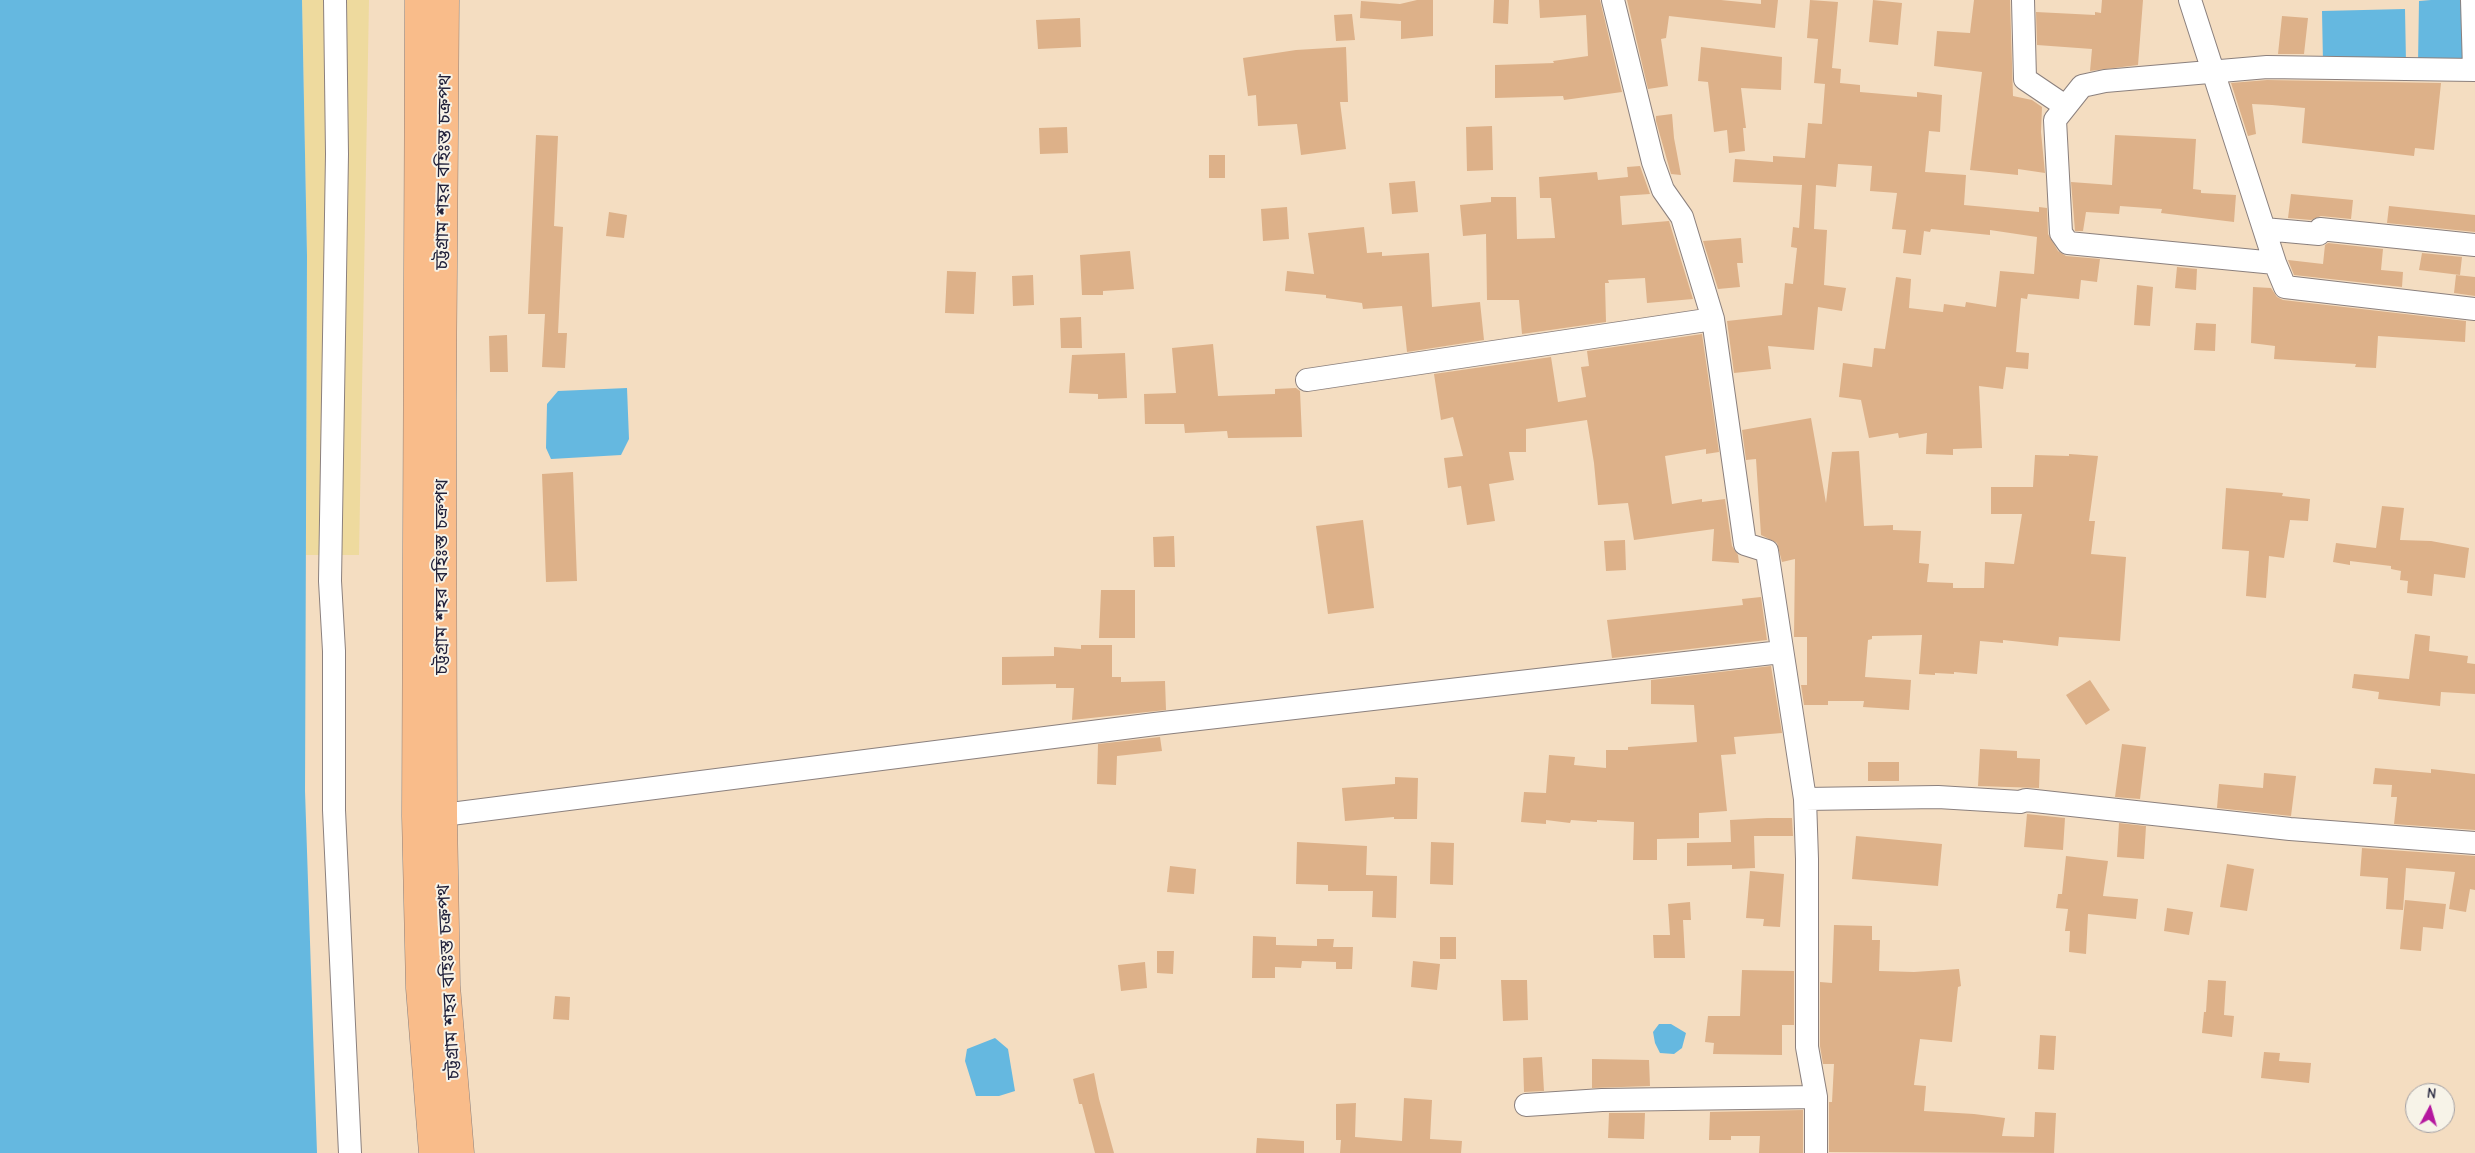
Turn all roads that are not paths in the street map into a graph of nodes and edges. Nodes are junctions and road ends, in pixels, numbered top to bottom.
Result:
1 (335, 0) edge
2 (419, 0) edge
3 (445, 0) edge
4 (1613, 0) edge
5 (2023, 0) edge
6 (2190, 0) edge
7 (2472, 0) edge
8 (2475, 70) edge
9 (2213, 72) junction
10 (2065, 106) junction
11 (2264, 229) junction
12 (2475, 245) edge
13 (2275, 263) junction
14 (2475, 309) edge
15 (1713, 319) junction
16 (1307, 380) dead end
17 (1781, 652) junction
18 (1804, 799) junction
19 (442, 815) junction
20 (2475, 843) edge
21 (1816, 1096) junction
22 (1526, 1105) dead end
23 (350, 1153) edge
24 (433, 1153) edge
25 (460, 1153) edge
26 (1816, 1153) edge

1 - 23 street
2 - 24 main road, চট্টগ্রাম শহর বহিঃস্ত চক্রপথ
3 - 19 main road, চট্টগ্রাম শহর বহিঃস্ত চক্রপথ
4 - 15 street
5 - 10 street
6 - 9 street
7 - 8 street
8 - 9 street
9 - 10 street
9 - 11 street
10 - 13 street
11 - 12 street
11 - 13 street
13 - 14 street
15 - 16 street
15 - 17 street
17 - 18 street
17 - 19 street
18 - 20 street
18 - 21 street
19 - 25 main road, চট্টগ্রাম শহর বহিঃস্ত চক্রপথ
21 - 22 street
21 - 26 street

